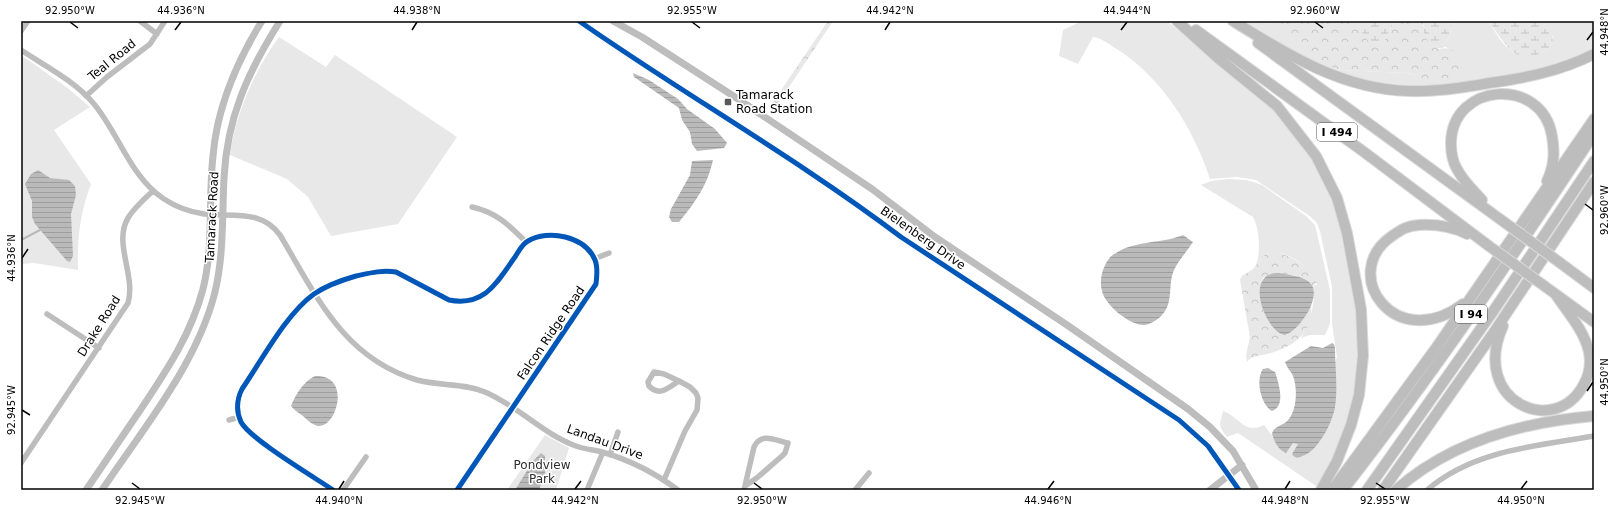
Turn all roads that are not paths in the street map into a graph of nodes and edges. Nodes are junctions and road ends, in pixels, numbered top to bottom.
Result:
1 (28, 21) edge
2 (140, 21) edge
3 (165, 21) edge
4 (262, 21) edge
5 (280, 21) edge
6 (579, 21) edge
7 (613, 21) edge
8 (1177, 21) edge
9 (1183, 21) edge
10 (1229, 21) edge
11 (1233, 21) edge
12 (21, 31) edge
13 (157, 34) junction
14 (21, 50) edge
15 (1594, 54) edge
16 (86, 96) junction
17 (1594, 119) edge
18 (1594, 134) edge
19 (1594, 161) edge
20 (1594, 182) edge
21 (153, 190) junction
22 (1594, 195) edge
23 (472, 207) dead end
24 (1532, 209) junction
25 (1574, 212) junction
26 (212, 214) junction
27 (1494, 214) junction
28 (224, 215) junction
29 (526, 242) junction
30 (1489, 246) junction
31 (610, 253) dead end
32 (594, 259) junction
33 (1567, 268) junction
34 (1594, 281) edge
35 (1594, 288) edge
36 (1474, 292) junction
37 (315, 293) junction
38 (1556, 295) junction
39 (1515, 301) junction
40 (47, 314) dead end
41 (1594, 322) edge
42 (99, 348) junction
43 (679, 381) junction
44 (513, 407) junction
45 (1594, 416) edge
46 (239, 417) junction
47 (229, 420) dead end
48 (618, 432) dead end
49 (1594, 436) edge
50 (603, 452) junction
51 (610, 455) junction
52 (366, 458) dead end
53 (21, 464) edge
54 (1242, 465) junction
55 (868, 473) dead end
56 (1229, 474) junction
57 (664, 480) junction
58 (745, 488) edge
59 (86, 490) edge
60 (102, 490) edge
61 (333, 490) edge
62 (343, 490) edge
63 (457, 490) edge
64 (587, 490) edge
65 (678, 490) edge
66 (854, 490) edge
67 (1210, 490) edge
68 (1239, 490) edge
69 (1256, 490) edge
70 (1321, 490) edge
71 (1332, 490) edge
72 (1343, 490) edge
73 (1367, 490) edge
74 (1383, 490) edge
75 (1396, 490) edge
76 (1427, 490) edge

1 - 12 street
2 - 13 street
3 - 13 street, Teal Road
4 - 26 street, Tamarack Road
5 - 28 street, Tamarack Road
6 - 56 street, Bielenberg Drive
7 - 54 street, Bielenberg Drive
8 - 70 highway
9 - 30 highway, I 494
10 - 27 highway, I 494
11 - 15 highway
13 - 16 street, Teal Road
14 - 16 street, Landau Drive
16 - 21 street, Landau Drive
17 - 24 highway
18 - 72 highway, I 94
19 - 73 highway, I 94
20 - 25 highway
21 - 26 street, Landau Drive
21 - 42 street, Drake Road
22 - 25 highway
23 - 29 street
24 - 27 highway
24 - 36 highway
25 - 39 highway
26 - 28 street, Landau Drive
26 - 59 street, Tamarack Road
27 - 33 highway, I 494, bridge
28 - 37 street, Landau Drive
28 - 60 street, Tamarack Road
29 - 32 street
29 - 37 street
30 - 36 highway
30 - 38 highway, bridge
31 - 32 street
32 - 44 street, Falcon Ridge Road
33 - 34 highway
33 - 35 highway
36 - 71 highway
37 - 44 street, Landau Drive
37 - 46 street
38 - 39 highway
38 - 41 highway
39 - 74 highway
40 - 42 street
42 - 53 street, Drake Road
43 - 43 street
43 - 57 street
44 - 50 street, Landau Drive
44 - 63 street, Falcon Ridge Road
45 - 75 highway
46 - 47 street
46 - 61 street
48 - 51 street
49 - 76 street
50 - 51 street, Landau Drive
50 - 64 street
51 - 57 street, Landau Drive
52 - 62 street
54 - 56 street
54 - 69 street, Bielenberg Drive
55 - 66 street
56 - 67 street
56 - 68 street, Bielenberg Drive
57 - 65 street, Landau Drive
58 - 58 street

